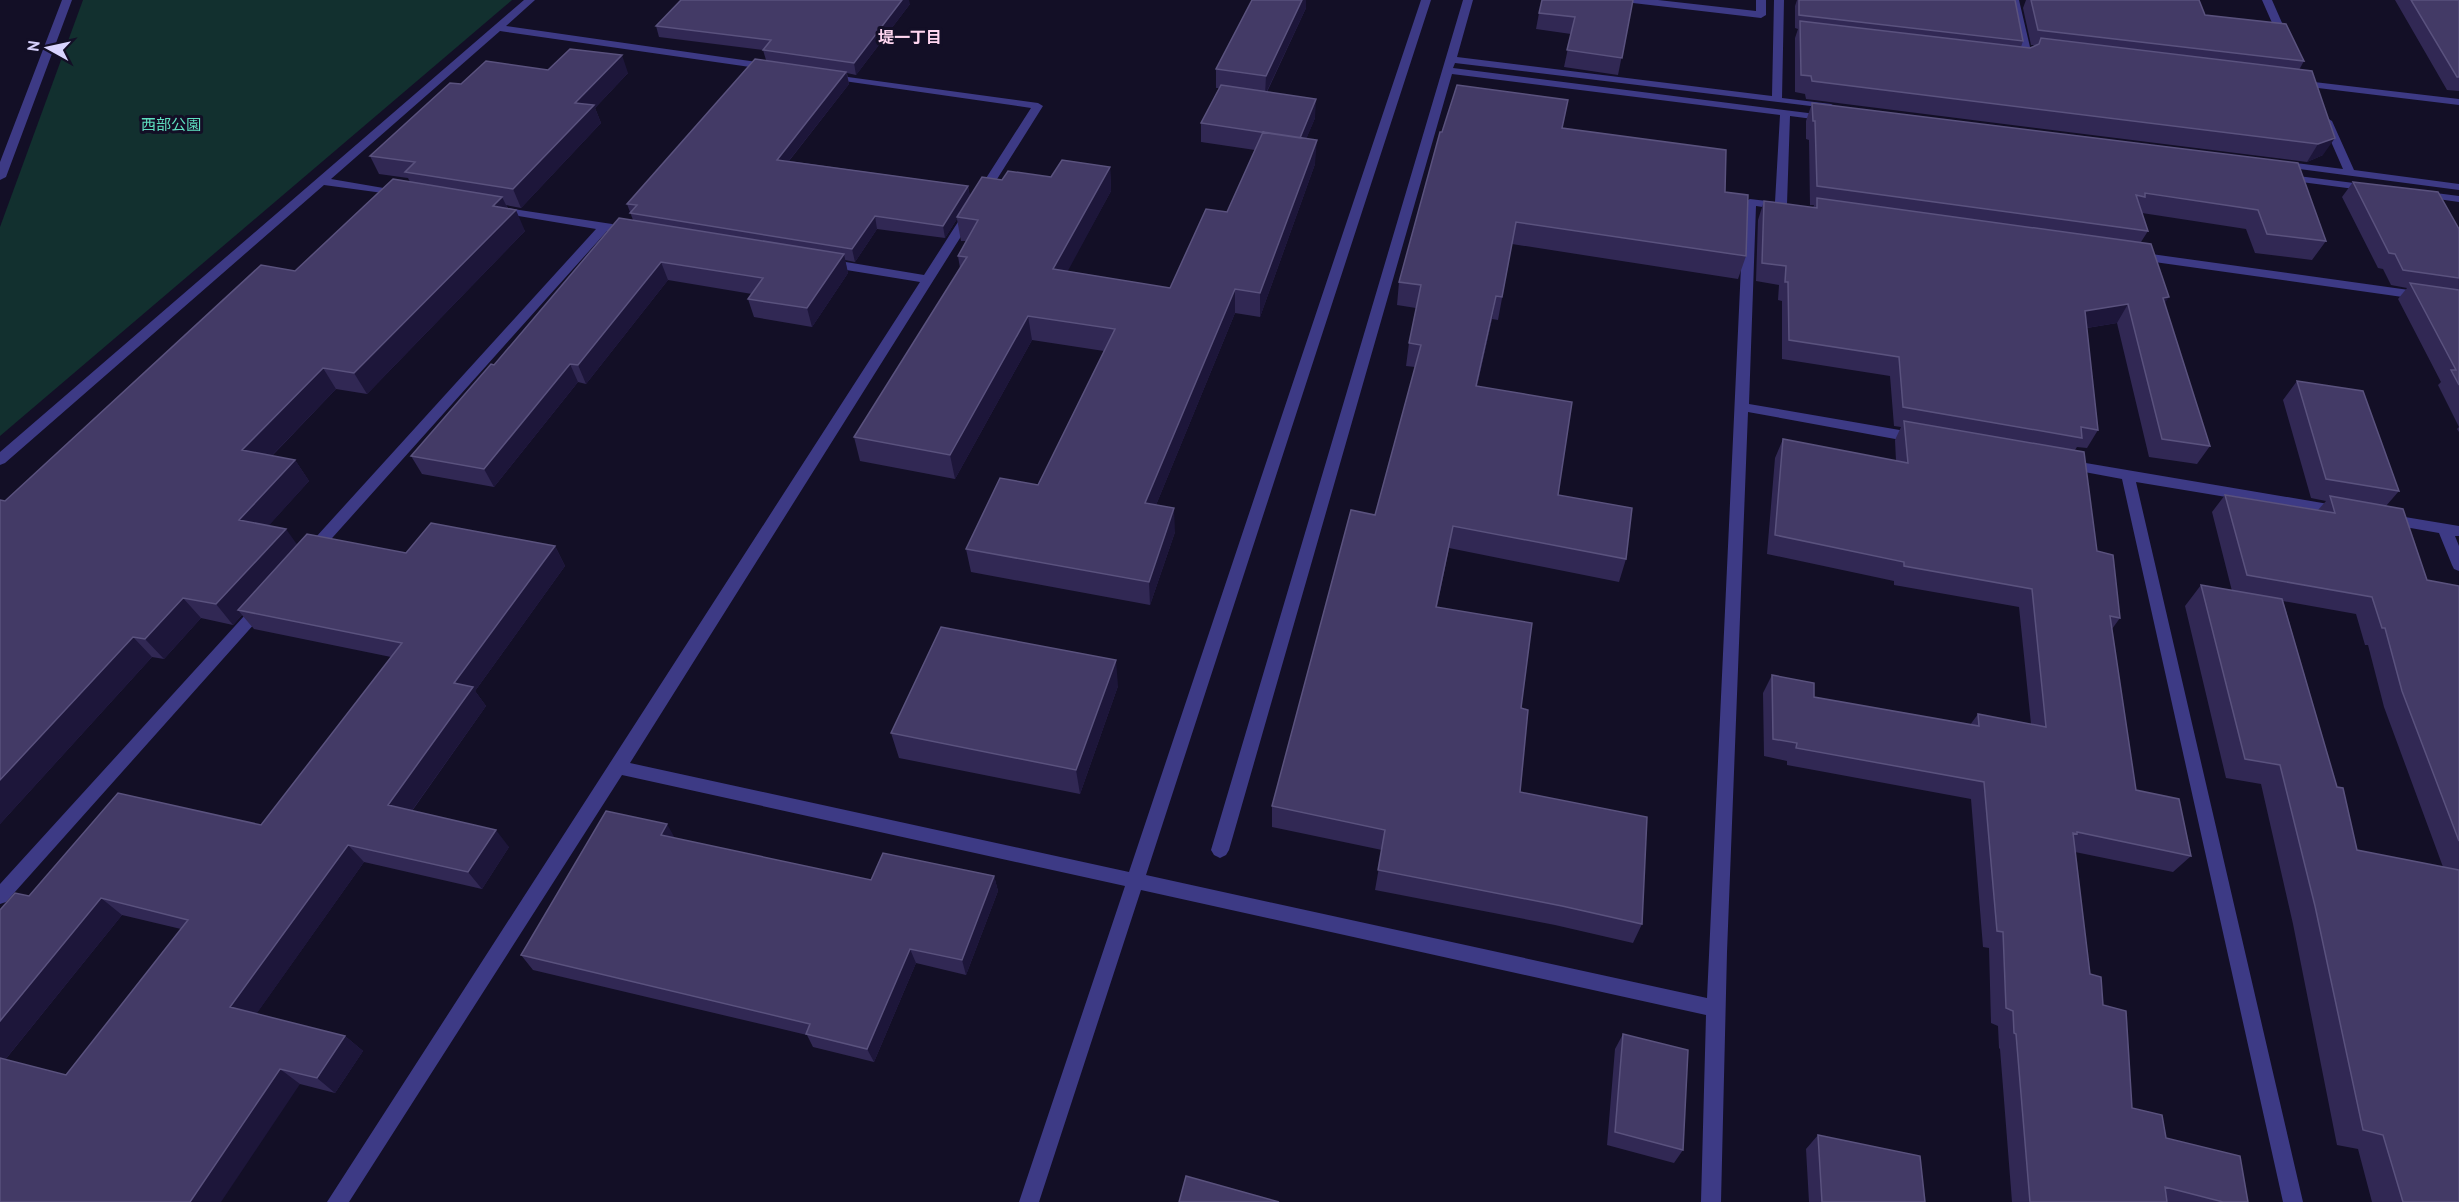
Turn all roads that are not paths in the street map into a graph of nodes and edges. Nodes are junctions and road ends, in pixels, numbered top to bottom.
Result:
1 (68, 0) edge
2 (530, 0) edge
3 (1426, 0) edge
4 (1468, 0) edge
5 (1633, 0) edge
6 (1761, 0) edge
7 (1779, 0) edge
8 (2014, 0) edge
9 (2267, 0) edge
10 (497, 28) junction
11 (2291, 53) edge
12 (2060, 54) edge
13 (1449, 64) junction
14 (791, 70) edge
15 (814, 74) edge
16 (2300, 74) edge
17 (2282, 81) edge
18 (2310, 88) junction
19 (1777, 100) junction
20 (2459, 102) edge
21 (1785, 113) junction
22 (2324, 114) edge
23 (2268, 163) edge
24 (2350, 173) junction
25 (2270, 175) edge
26 (0, 177) edge
27 (321, 181) junction
28 (2459, 187) edge
29 (2376, 189) edge
30 (2412, 193) edge
31 (416, 196) edge
32 (2459, 199) edge
33 (486, 208) edge
34 (604, 227) junction
35 (627, 230) edge
36 (2120, 254) edge
37 (812, 260) edge
38 (927, 279) junction
39 (2459, 301) edge
40 (1743, 407) junction
41 (1929, 440) edge
42 (0, 460) edge
43 (2058, 463) edge
44 (2128, 475) junction
45 (2351, 513) edge
46 (2374, 517) edge
47 (2452, 530) edge
48 (302, 562) edge
49 (2459, 565) edge
50 (270, 597) edge
51 (618, 767) junction
52 (1220, 850) dead end
53 (1137, 880) junction
54 (0, 897) edge
55 (1714, 1008) junction
56 (337, 1202) edge
57 (1029, 1202) edge
58 (1711, 1202) edge
59 (2293, 1202) edge

1 - 26 street
2 - 10 street
3 - 53 street
4 - 13 street
5 - 6 street
7 - 19 street
8 - 12 street
9 - 11 street
10 - 14 street
10 - 27 street
13 - 19 street
13 - 21 street
13 - 52 street
15 - 38 street
16 - 18 street
17 - 18 street
18 - 20 street
19 - 21 street
21 - 40 street
22 - 24 street
23 - 24 street
24 - 28 street
25 - 29 street
27 - 31 street
27 - 42 street
30 - 32 street
33 - 34 street
34 - 35 street
34 - 48 street
36 - 39 street
37 - 38 street
38 - 51 street
40 - 41 street
40 - 55 street
43 - 44 street
44 - 45 street
44 - 59 street
46 - 47 street
47 - 49 street
50 - 54 street
51 - 53 street
51 - 56 street
53 - 55 street
53 - 57 street
55 - 58 street

